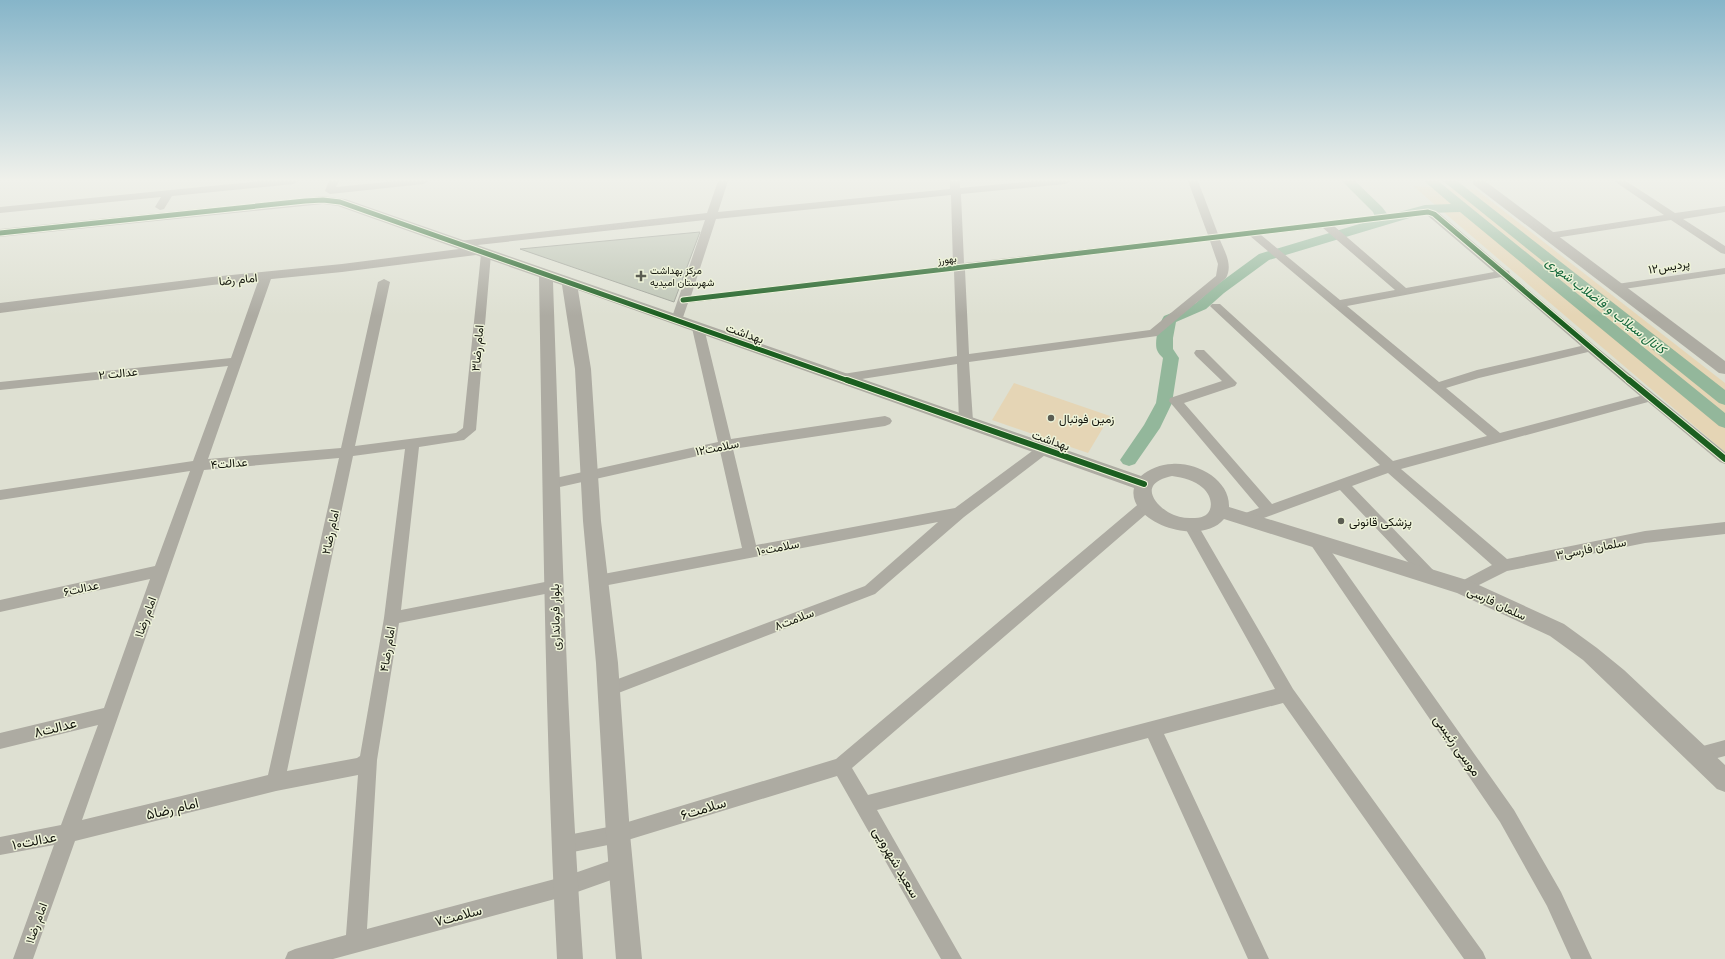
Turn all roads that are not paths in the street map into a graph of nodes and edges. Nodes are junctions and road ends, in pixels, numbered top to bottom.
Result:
1 (69, 226) edge
2 (414, 226) edge
3 (643, 226) edge
4 (669, 226) edge
5 (708, 226) edge
6 (957, 226) edge
7 (1209, 226) edge
8 (1320, 226) edge
9 (1327, 226) edge
10 (1448, 226) edge
11 (1535, 226) edge
12 (1615, 226) edge
13 (1686, 226) edge
14 (0, 233) edge
15 (1254, 234) junction
16 (1548, 236) junction
17 (1214, 238) junction
18 (452, 242) junction
19 (1725, 251) edge
20 (481, 252) junction
21 (959, 268) junction
22 (1725, 271) edge
23 (1505, 273) junction
24 (546, 274) junction
25 (266, 276) junction
26 (384, 282) dead end
27 (569, 282) junction
28 (1617, 287) junction
29 (1403, 292) junction
30 (0, 296) edge
31 (683, 300) junction
32 (1336, 304) junction
33 (1216, 306) dead end
34 (0, 308) edge
35 (676, 320) junction
36 (698, 328) junction
37 (1590, 348) junction
38 (1200, 353) dead end
39 (963, 359) junction
40 (236, 361) junction
41 (1722, 363) edge
42 (843, 378) junction
43 (0, 386) edge
44 (1436, 387) junction
45 (1651, 397) junction
46 (885, 421) dead end
47 (966, 421) junction
48 (459, 437) joint
49 (1498, 438) junction
50 (413, 444) junction
51 (725, 445) junction
52 (1044, 449) junction
53 (348, 452) junction
54 (1725, 459) edge
55 (199, 465) junction
56 (1390, 467) junction
57 (590, 474) junction
58 (552, 484) junction
59 (1144, 484) junction
60 (1342, 484) junction
61 (0, 495) edge
62 (1147, 505) junction
63 (1269, 510) junction
64 (1220, 511) junction
65 (959, 513) junction
66 (1245, 519) junction
67 (1191, 526) junction
68 (1725, 528) edge
69 (1316, 541) junction
70 (750, 552) junction
71 (1504, 566) junction
72 (162, 571) junction
73 (1431, 577) junction
74 (598, 581) junction
75 (555, 586) junction
76 (1463, 587) junction
77 (0, 606) edge
78 (392, 618) junction
79 (608, 690) junction
80 (1287, 694) junction
81 (111, 714) junction
82 (1153, 729) junction
83 (0, 741) edge
84 (1725, 748) edge
85 (1698, 755) junction
86 (368, 760) junction
87 (841, 766) junction
88 (1725, 781) edge
89 (276, 782) junction
90 (863, 804) junction
91 (68, 833) junction
92 (618, 834) junction
93 (563, 845) junction
94 (0, 846) edge
95 (621, 867) junction
96 (566, 886) junction
97 (356, 942) junction
98 (23, 959) edge
99 (295, 959) edge
100 (570, 959) edge
101 (629, 959) edge
102 (952, 959) edge
103 (1259, 959) edge
104 (1476, 959) edge
105 (1582, 959) edge

1 - 14 street
2 - 18 street, بهداشت
3 - 18 street
4 - 20 street
5 - 31 street
6 - 21 street
7 - 17 street
8 - 15 street, بهورز
9 - 29 street
10 - 23 street, بهورز
11 - 16 street
12 - 16 street
13 - 19 street
15 - 17 street, بهورز
15 - 32 street
16 - 28 street
17 - 21 street, بهورز
17 - 39 street
18 - 20 street, بهداشت
18 - 30 street, امام رضا
20 - 24 street, بهداشت
20 - 25 street, امام رضا
20 - 48 street, امام رضا۳
21 - 31 street, بهورز
21 - 39 street
22 - 28 street, پردیس۱۲
23 - 29 street
23 - 37 street, بهورز
24 - 27 street, بهداشت
24 - 58 street, بلوار فرمانداری
25 - 34 street, امام رضا
25 - 40 street, امام رضا۱
26 - 53 street, امام رضا۲
27 - 35 street, بهداشت
27 - 57 street
28 - 41 street
29 - 32 street
31 - 35 street
32 - 44 street
33 - 56 street
35 - 36 street, بهداشت
36 - 42 street, بهداشت
36 - 51 street
37 - 44 street
37 - 45 street, بهورز
38 - 63 street
39 - 42 street
39 - 47 street
40 - 43 street, عدالت ۲
40 - 55 street, امام رضا۱
42 - 47 street, بهداشت
44 - 49 street
45 - 49 street
45 - 54 street, بهورز
46 - 51 street, سلامت۱۲
47 - 52 street, بهداشت
48 - 50 street, عدالت۴
49 - 56 street
50 - 53 street, عدالت۴
50 - 78 street, امام رضا۴
51 - 57 street, سلامت۱۲
51 - 70 street
52 - 59 street, بهداشت
52 - 65 street, سلامت۸
53 - 55 street, عدالت۴
53 - 89 street, امام رضا۲
55 - 61 street, عدالت۴
55 - 72 street, امام رضا۱
56 - 60 street
56 - 71 street
57 - 58 street, سلامت۱۲
57 - 74 street
58 - 75 street, بلوار فرمانداری
59 - 62 street
59 - 64 street
60 - 63 street
60 - 73 street
62 - 67 street
62 - 87 street
63 - 66 street
64 - 66 street, سلمان فارسی
64 - 67 street
65 - 70 street, سلامت۱۰
65 - 79 street, سلامت۸
66 - 69 street, سلمان فارسی
67 - 80 street
68 - 71 street, سلمان فارسی۳
69 - 73 street, سلمان فارسی
69 - 105 street, موسی رئیسی
70 - 74 street, سلامت۱۰
71 - 76 street, سلمان فارسی۳
72 - 77 street, عدالت۶
72 - 81 street, امام رضا۱
73 - 76 street, سلمان فارسی
74 - 79 street
75 - 78 street
75 - 93 street, بلوار فرمانداری
76 - 85 street, سلمان فارسی
78 - 86 street, امام رضا۴
79 - 92 street
80 - 82 street
80 - 104 street
81 - 83 street, عدالت۸
81 - 91 street, امام رضا۱
82 - 90 street
82 - 103 street
84 - 85 street
85 - 88 street, سلمان فارسی
86 - 89 street
86 - 97 street, امام رضا۴
87 - 90 street, سعید شهرویی
87 - 92 street, سلامت۶
89 - 91 street, امام رضا۵
90 - 102 street, سعید شهرویی
91 - 94 street, عدالت۱۰
91 - 98 street, امام رضا۱
92 - 93 street, سلامت۶
92 - 95 street
93 - 96 street, بلوار فرمانداری
95 - 96 street, سلامت۷
95 - 101 street
96 - 97 street, سلامت۷
96 - 100 street, بلوار فرمانداری
97 - 99 street, سلامت۷

